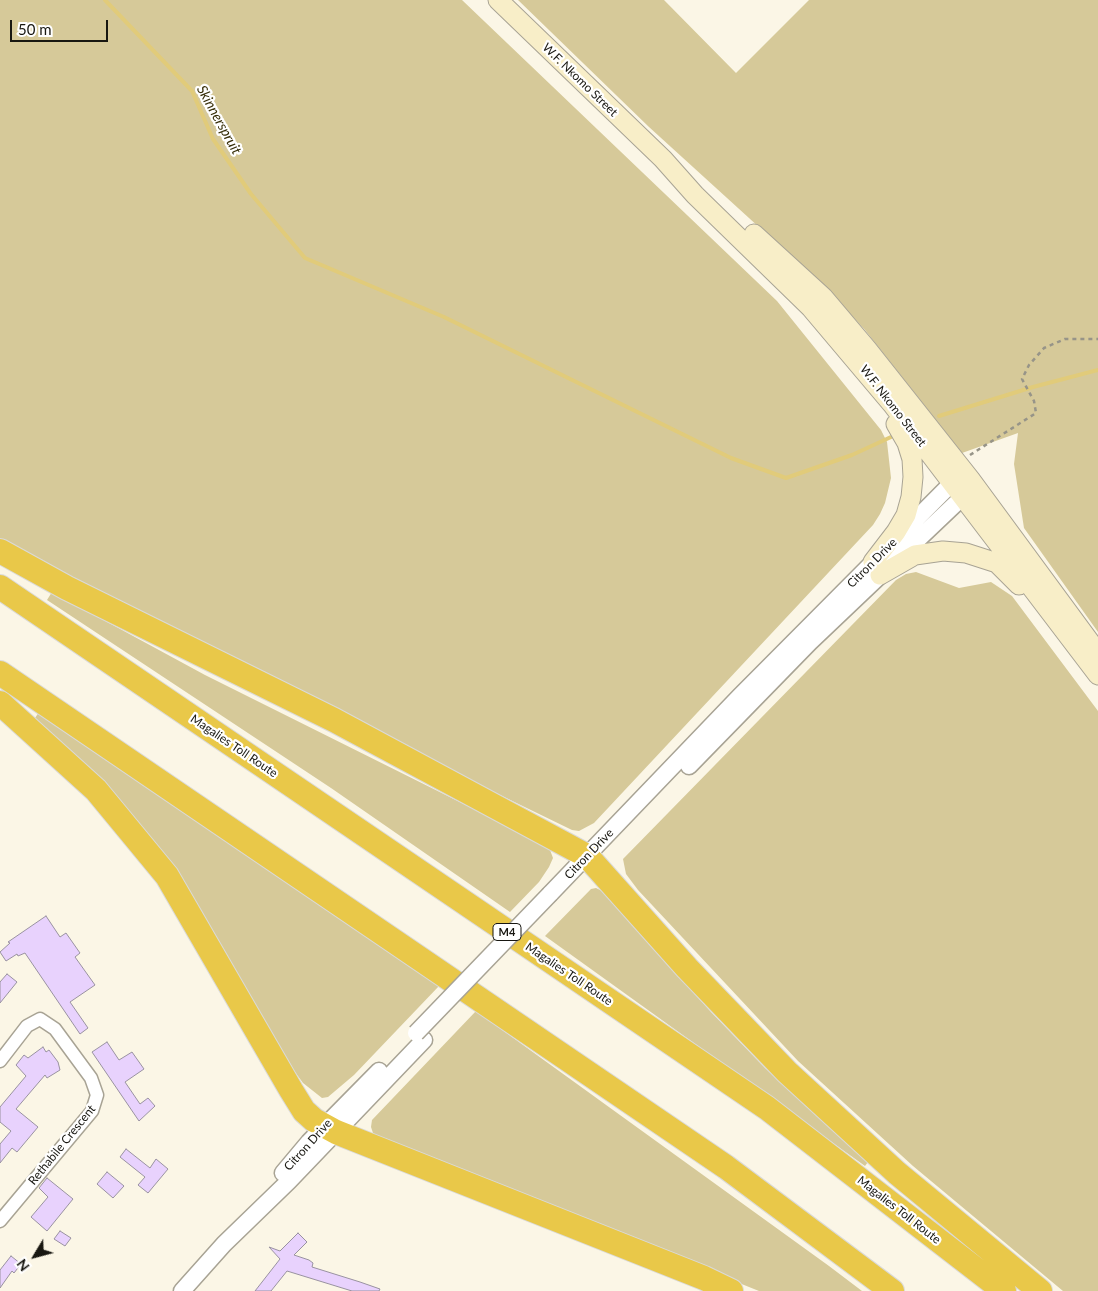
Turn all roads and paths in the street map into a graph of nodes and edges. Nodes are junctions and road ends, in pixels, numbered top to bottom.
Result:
1 (498, 0) edge
2 (663, 159) junction
3 (811, 308) junction
4 (1098, 339) edge
5 (962, 480) junction
6 (0, 551) edge
7 (876, 568) junction
8 (0, 587) edge
9 (1098, 654) edge
10 (0, 673) edge
11 (1098, 675) edge
12 (1098, 680) edge
13 (0, 703) edge
14 (590, 860) junction
15 (0, 1061) edge
16 (330, 1129) junction
17 (0, 1221) edge
18 (182, 1291) edge
19 (731, 1291) edge
20 (892, 1291) edge
21 (1004, 1291) edge
22 (1040, 1291) edge

1 - 2 main road, W.F. Nkomo Street
2 - 3 main road, W.F. Nkomo Street
2 - 5 main road, W.F. Nkomo Street
3 - 5 main road, W.F. Nkomo Street
3 - 7 main road
4 - 5 path
5 - 7 street, Citron Drive
5 - 9 main road, W.F. Nkomo Street
5 - 11 main road, W.F. Nkomo Street
6 - 14 highway
7 - 12 main road
7 - 14 street, Citron Drive
8 - 21 highway, Magalies Toll Route / M4
10 - 20 highway
13 - 16 highway
14 - 16 street, Citron Drive, bridge
14 - 22 highway
15 - 17 street, Rethabile Crescent
16 - 18 street, Citron Drive
16 - 19 highway

